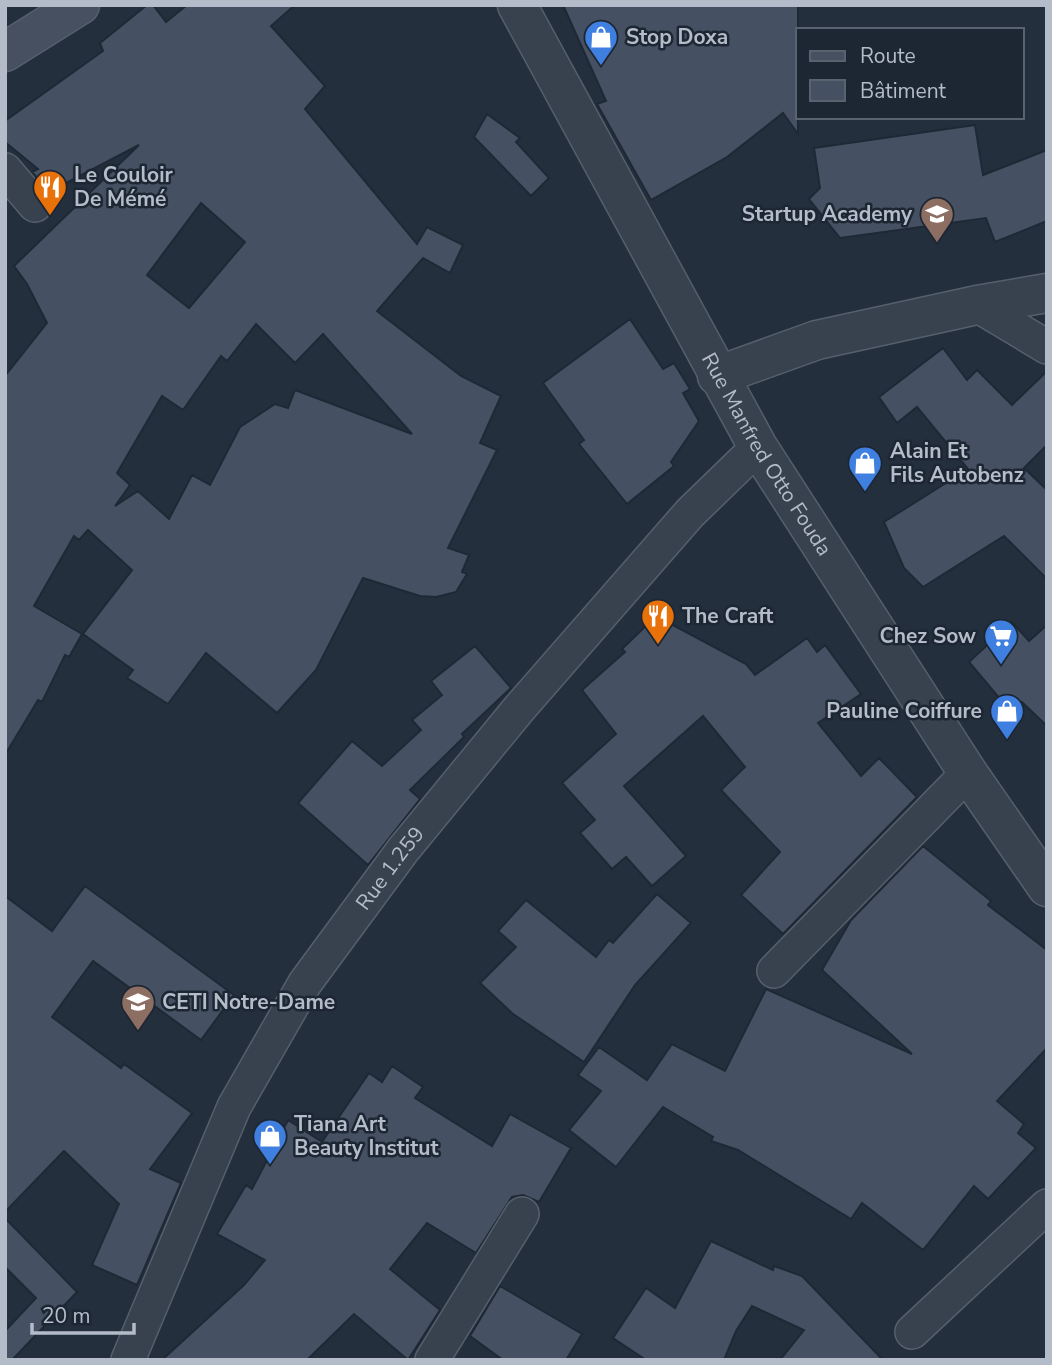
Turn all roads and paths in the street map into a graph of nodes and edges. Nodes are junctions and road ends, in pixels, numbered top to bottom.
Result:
1 (80, 5) edge
2 (517, 5) edge
3 (5, 52) edge
4 (5, 170) edge
5 (35, 205) dead end
6 (1047, 293) edge
7 (977, 305) junction
8 (1047, 347) edge
9 (717, 376) junction
10 (758, 447) junction
11 (968, 774) junction
12 (1047, 887) edge
13 (774, 971) dead end
14 (1047, 1206) edge
15 (522, 1214) dead end
16 (912, 1332) dead end
17 (128, 1360) edge
18 (432, 1360) edge

1 - 3 main road
2 - 9 street, Rue Manfred Otto Fouda
4 - 5 street
6 - 7 street
7 - 8 street
7 - 9 street
9 - 10 street, Rue Manfred Otto Fouda
10 - 11 street, Rue Manfred Otto Fouda
10 - 17 street, Rue 1.259
11 - 12 street, Rue Manfred Otto Fouda
11 - 13 street
14 - 16 street
15 - 18 street

